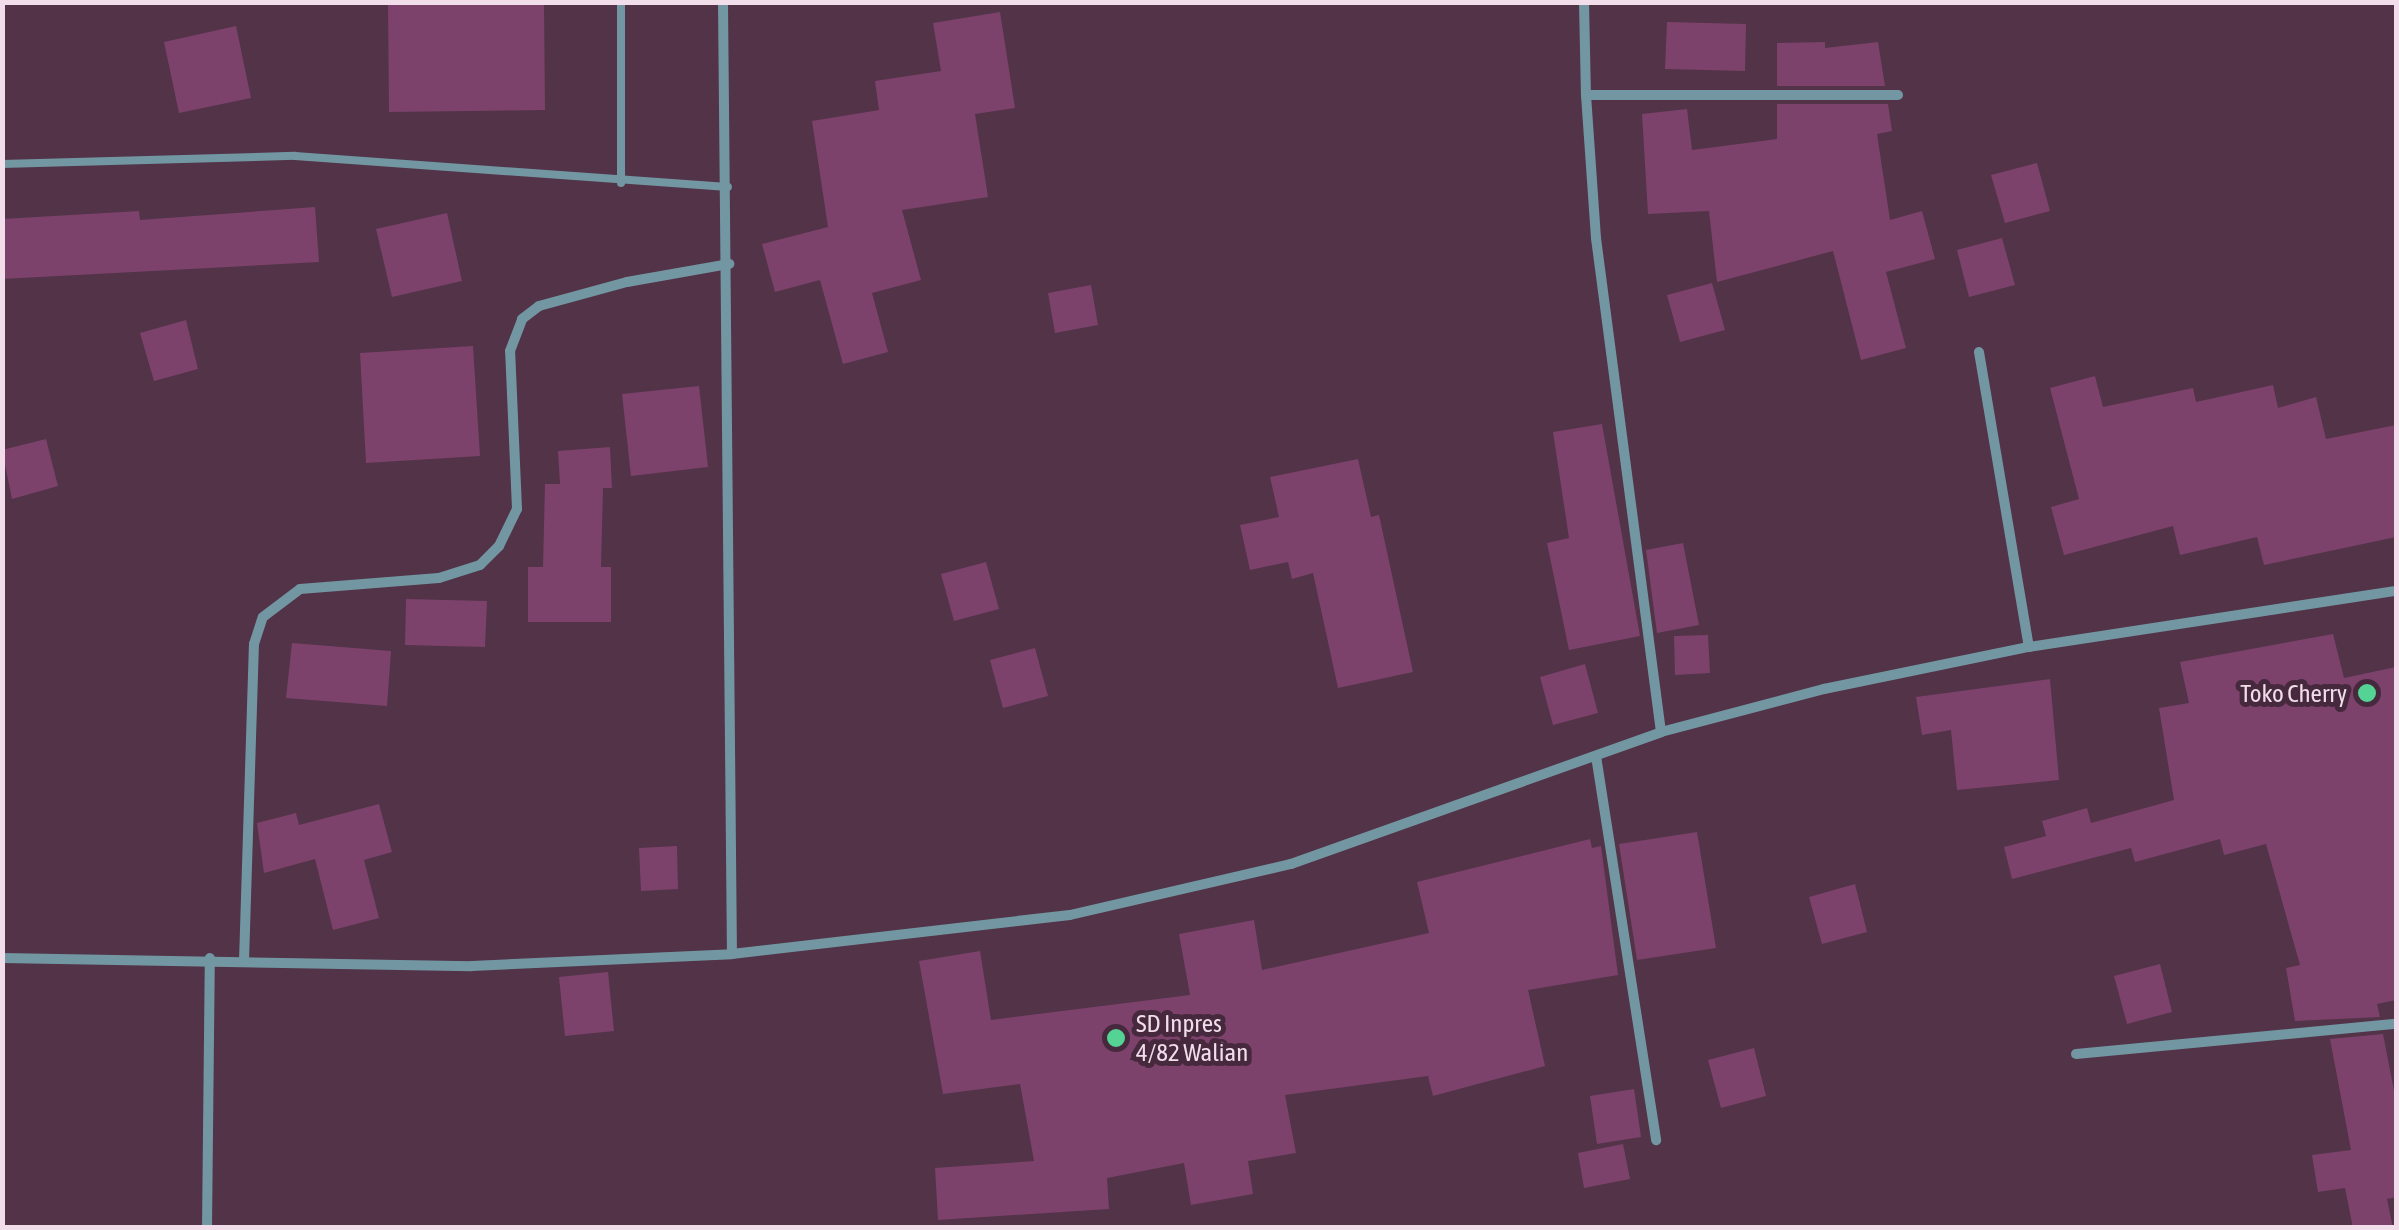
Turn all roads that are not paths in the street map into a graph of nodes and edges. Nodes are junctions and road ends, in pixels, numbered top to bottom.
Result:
1 (621, 2) edge
2 (724, 2) edge
3 (1584, 2) edge
4 (1586, 94) junction
5 (1898, 94) dead end
6 (2, 164) edge
7 (621, 183) junction
8 (728, 187) junction
9 (729, 264) junction
10 (1979, 352) dead end
11 (2396, 590) edge
12 (2028, 646) junction
13 (1661, 732) junction
14 (1596, 756) junction
15 (732, 954) junction
16 (2, 958) edge
17 (210, 958) junction
18 (244, 961) junction
19 (2396, 1024) edge
20 (2076, 1054) dead end
21 (1656, 1140) dead end
22 (207, 1228) edge

1 - 7 lane
2 - 8 street
3 - 4 street
4 - 5 street
4 - 13 street
6 - 7 lane
7 - 8 lane
8 - 9 street
9 - 15 street
9 - 18 street
10 - 12 street
11 - 12 street
12 - 13 street
13 - 14 street
14 - 15 street
14 - 21 street
15 - 18 street
16 - 17 street
17 - 18 street
17 - 22 street
19 - 20 street

